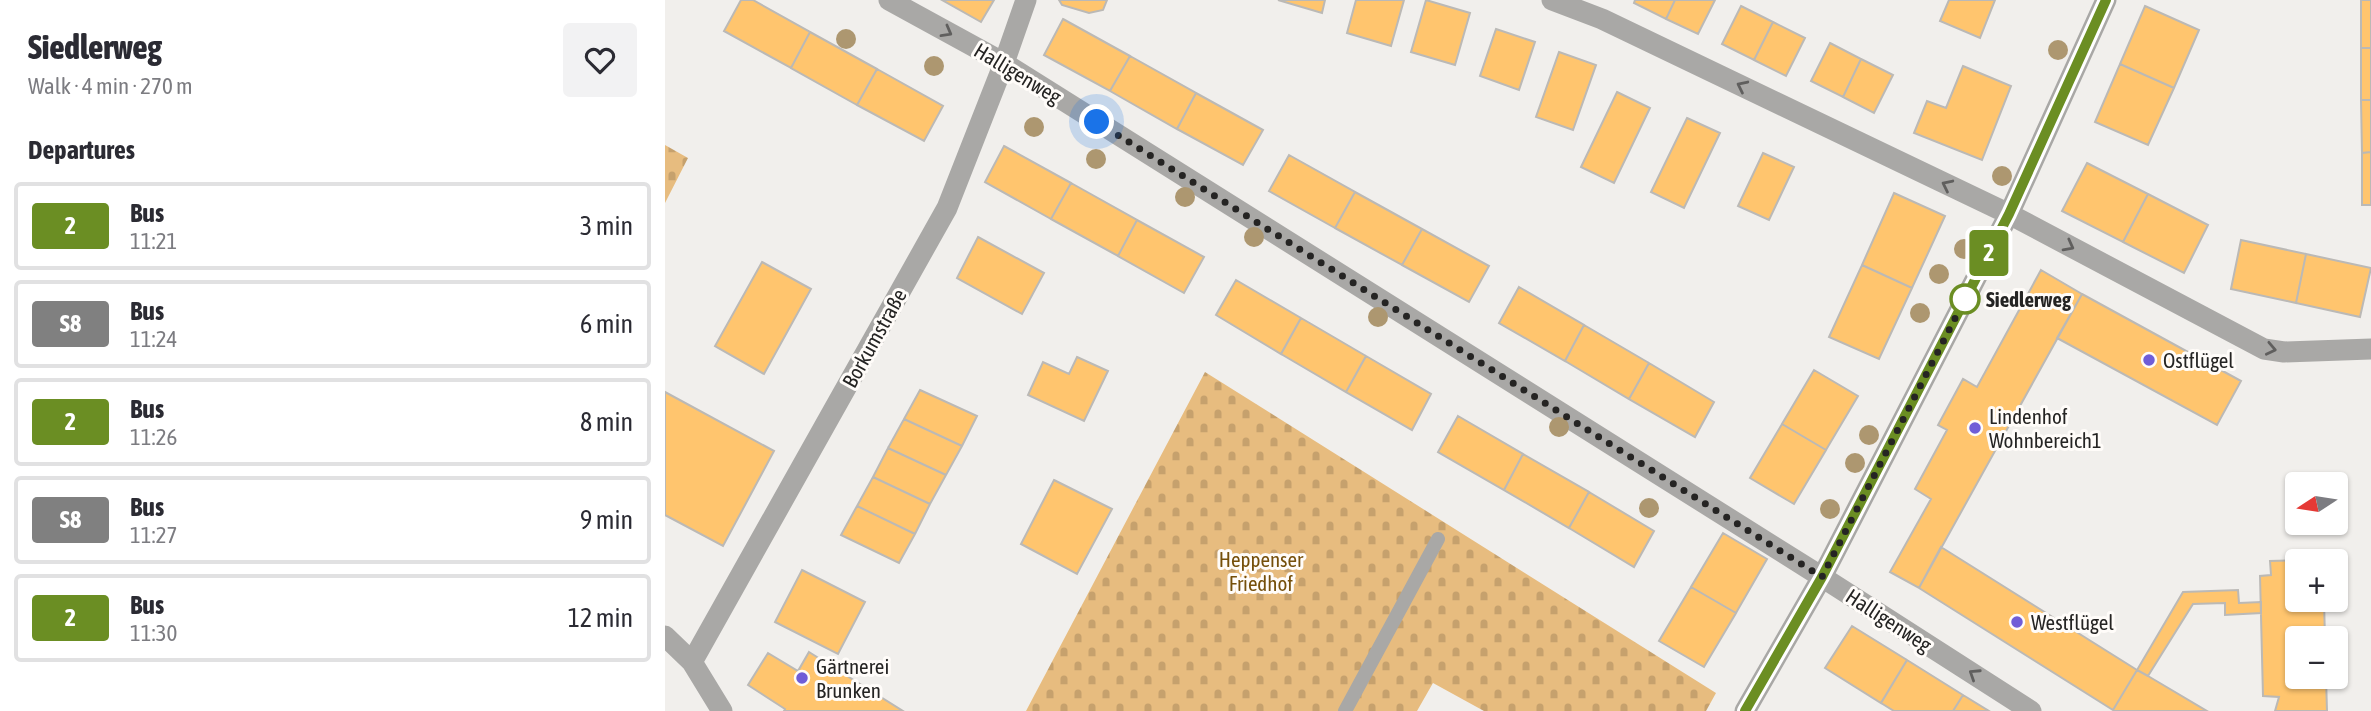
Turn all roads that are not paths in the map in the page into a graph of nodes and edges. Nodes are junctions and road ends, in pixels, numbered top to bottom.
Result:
1 (889, 0) edge
2 (1025, 0) edge
3 (1552, 0) edge
4 (2106, 0) edge
5 (1004, 63) junction
6 (2009, 214) junction
7 (2371, 349) edge
8 (1438, 539) dead end
9 (1822, 577) junction
10 (665, 636) edge
11 (692, 662) junction
12 (722, 711) edge
13 (1345, 711) edge
14 (1745, 711) edge
15 (2031, 711) edge

1 -> 5 street, Halligenweg
2 - 5 street, Borkumstraße
6 -> 3 street
4 - 6 street
5 - 9 street, Halligenweg
5 - 11 street, Borkumstraße
6 -> 7 street
6 - 9 street
8 - 13 lane
9 - 14 street
15 -> 9 street, Halligenweg
10 - 11 street
11 - 12 street

